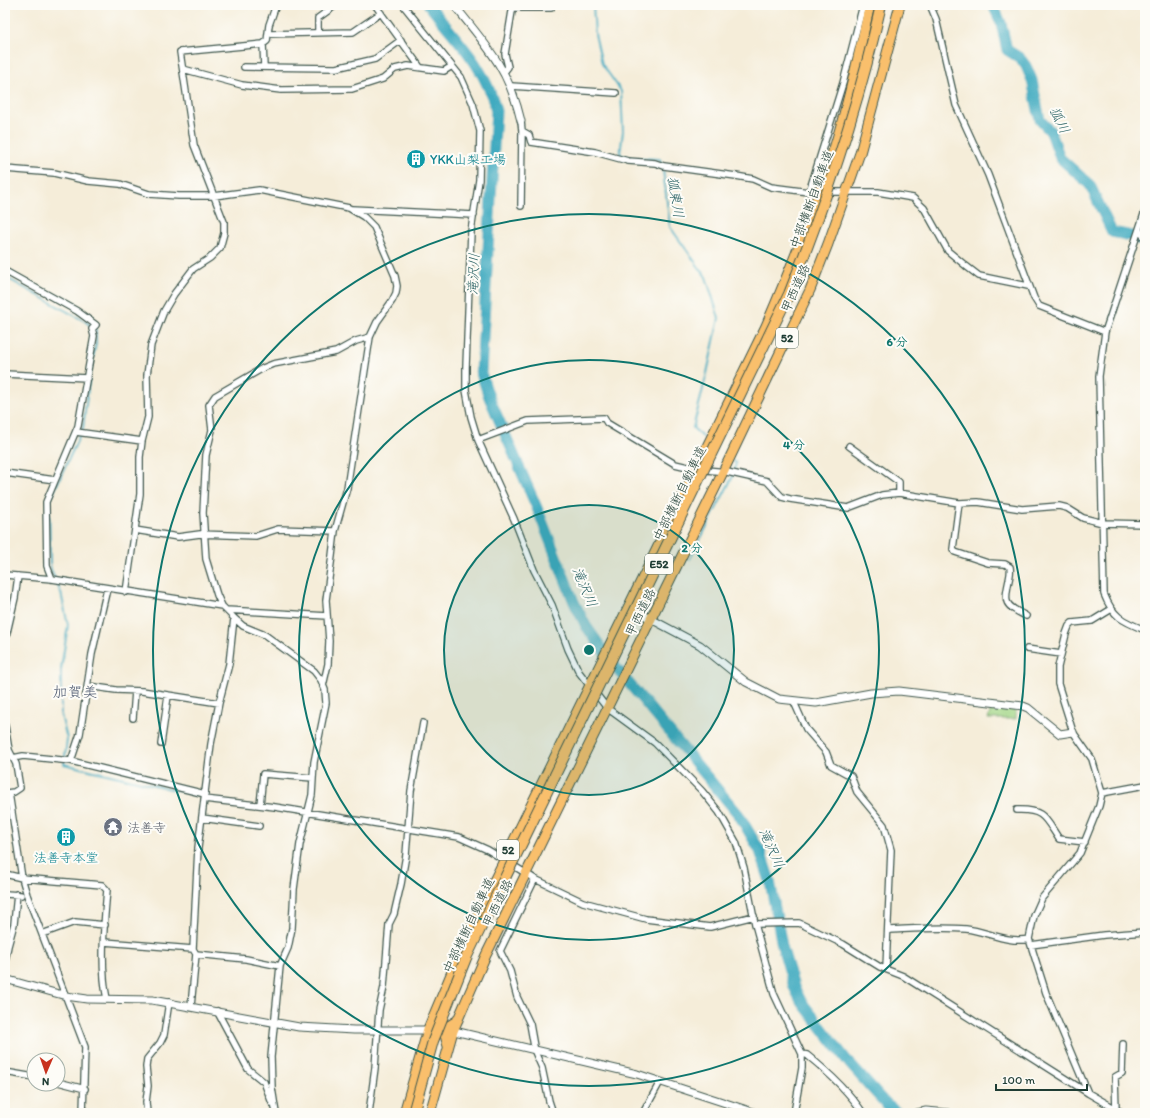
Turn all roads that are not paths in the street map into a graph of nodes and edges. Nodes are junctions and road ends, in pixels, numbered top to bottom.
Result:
1 (276, 5) edge
2 (336, 5) edge
3 (375, 5) edge
4 (403, 5) edge
5 (454, 5) edge
6 (551, 5) edge
7 (863, 5) edge
8 (870, 5) edge
9 (881, 5) edge
10 (900, 5) edge
11 (930, 5) edge
12 (513, 7) edge
13 (380, 13) junction
14 (318, 33) junction
15 (269, 34) junction
16 (401, 40) junction
17 (263, 44) junction
18 (452, 66) junction
19 (420, 67) junction
20 (244, 68) dead end
21 (264, 68) junction
22 (183, 69) junction
23 (504, 72) junction
24 (511, 86) junction
25 (616, 93) dead end
26 (521, 122) joint
27 (522, 131) junction
28 (5, 169) edge
29 (809, 192) junction
30 (819, 193) junction
31 (847, 193) junction
32 (214, 196) junction
33 (521, 206) dead end
34 (349, 208) junction
35 (1145, 210) edge
36 (474, 215) junction
37 (1143, 223) edge
38 (1138, 230) junction
39 (1145, 238) edge
40 (5, 271) edge
41 (1028, 286) junction
42 (1105, 332) junction
43 (370, 337) junction
44 (5, 374) edge
45 (87, 378) junction
46 (79, 433) junction
47 (478, 440) junction
48 (142, 441) junction
49 (849, 446) dead end
50 (696, 469) junction
51 (725, 472) junction
52 (5, 473) edge
53 (55, 480) junction
54 (899, 493) junction
55 (959, 503) junction
56 (1103, 524) junction
57 (1145, 524) edge
58 (135, 530) junction
59 (335, 531) junction
60 (204, 534) junction
61 (5, 575) edge
62 (18, 576) junction
63 (55, 580) junction
64 (107, 589) junction
65 (126, 592) junction
66 (628, 606) junction
67 (224, 608) junction
68 (1110, 610) junction
69 (327, 616) junction
70 (1026, 616) dead end
71 (234, 618) junction
72 (651, 619) junction
73 (1145, 630) edge
74 (5, 640) edge
75 (1026, 649) dead end
76 (1061, 654) junction
77 (88, 686) junction
78 (323, 686) junction
79 (589, 686) junction
80 (135, 691) junction
81 (168, 696) junction
82 (794, 702) junction
83 (219, 703) junction
84 (607, 708) junction
85 (133, 718) dead end
86 (423, 723) dead end
87 (5, 726) edge
88 (1072, 732) junction
89 (162, 744) dead end
90 (13, 758) junction
91 (67, 760) junction
92 (313, 778) junction
93 (1145, 785) edge
94 (7, 793) edge
95 (1102, 793) junction
96 (204, 796) junction
97 (260, 805) junction
98 (1016, 810) dead end
99 (309, 813) junction
100 (202, 818) junction
101 (259, 826) dead end
102 (408, 830) junction
103 (1085, 842) junction
104 (504, 859) junction
105 (526, 872) junction
106 (5, 874) edge
107 (22, 878) junction
108 (535, 879) junction
109 (5, 894) edge
110 (17, 894) junction
111 (27, 895) junction
112 (754, 916) junction
113 (757, 924) junction
114 (105, 925) junction
115 (888, 930) junction
116 (1145, 932) edge
117 (42, 934) junction
118 (1029, 938) junction
119 (104, 942) junction
120 (1031, 945) junction
121 (6, 946) edge
122 (194, 952) junction
123 (5, 961) edge
124 (280, 966) junction
125 (886, 969) junction
126 (5, 979) edge
127 (66, 996) junction
128 (107, 999) junction
129 (169, 1002) junction
130 (191, 1006) junction
131 (217, 1010) junction
132 (458, 1020) junction
133 (276, 1023) junction
134 (378, 1030) junction
135 (428, 1030) junction
136 (442, 1030) junction
137 (453, 1031) junction
138 (1123, 1044) dead end
139 (448, 1047) junction
140 (535, 1052) junction
141 (802, 1054) junction
142 (5, 1072) edge
143 (26, 1076) edge
144 (660, 1082) junction
145 (66, 1084) edge
146 (85, 1089) junction
147 (1088, 1093) junction
148 (1116, 1110) junction
149 (83, 1113) edge
150 (147, 1113) edge
151 (276, 1113) edge
152 (369, 1113) edge
153 (404, 1113) edge
154 (413, 1113) edge
155 (430, 1113) edge
156 (553, 1113) edge
157 (643, 1113) edge
158 (756, 1113) edge
159 (794, 1113) edge
160 (863, 1113) edge
161 (917, 1113) edge
162 (949, 1113) edge
163 (1123, 1113) edge

1 - 15 street
2 - 14 street
3 - 13 street
4 - 18 street
5 - 23 street
6 - 12 street
7 - 29 street
8 - 30 highway, 甲西道路 / 52
9 - 154 highway, 中部横断自動車道 / E52, bridge
10 - 31 highway, 甲西道路 / 52
11 - 41 street
12 - 23 street
13 - 14 street
13 - 16 street
14 - 15 street
15 - 17 street
16 - 19 street
16 - 21 street
17 - 21 street
17 - 22 street
18 - 19 street
18 - 36 street
19 - 22 street
20 - 21 street
22 - 32 street
23 - 24 street
24 - 25 street
24 - 26 street
26 - 27 street
27 - 29 street
27 - 33 street
28 - 32 street
29 - 30 street
30 - 31 street
30 - 50 highway, 甲西道路 / 52
31 - 41 street
31 - 51 highway, 甲西道路 / 52
32 - 34 street
32 - 48 street
34 - 36 street
34 - 43 street
35 - 37 street
36 - 47 street
37 - 38 street
38 - 39 street
38 - 42 street
40 - 45 street
41 - 42 street
42 - 56 street
43 - 59 street
43 - 60 street
44 - 45 street
45 - 46 street
46 - 48 street
46 - 53 street
47 - 50 street
47 - 79 street
48 - 58 street
49 - 54 street
50 - 51 street
50 - 66 highway, 甲西道路 / 52
51 - 54 street
51 - 72 highway, 甲西道路 / 52
52 - 53 street
53 - 63 street
54 - 55 street
55 - 56 street
55 - 70 street
56 - 57 street
56 - 68 street
58 - 60 street
58 - 65 street
59 - 60 street
59 - 69 street
60 - 67 street
61 - 62 street
62 - 63 street
62 - 74 street
63 - 64 street
64 - 65 street
64 - 77 street
65 - 67 street
66 - 72 street
66 - 79 highway, 甲西道路 / 52
67 - 69 street
67 - 71 street
68 - 73 street
68 - 76 street
69 - 78 street
71 - 78 street
71 - 83 street
72 - 82 street
72 - 84 highway, 甲西道路 / 52
75 - 76 street
76 - 88 street
77 - 80 street
77 - 91 street
78 - 92 street
79 - 84 street
79 - 104 highway, 甲西道路 / 52
80 - 81 street
80 - 85 street
81 - 83 street
81 - 89 street
82 - 88 street
82 - 115 street
83 - 96 street
84 - 105 highway, 甲西道路 / 52
84 - 112 street
86 - 102 street
87 - 90 street
88 - 95 street
90 - 91 street
90 - 94 street
91 - 96 street
92 - 97 street
92 - 99 street
93 - 95 street
94 - 107 street
95 - 103 street
96 - 97 street
96 - 100 street
97 - 99 street
98 - 103 street
99 - 102 street
99 - 124 street
100 - 101 street
100 - 122 street
102 - 104 street
102 - 134 street
103 - 118 street
104 - 105 street
104 - 135 highway, 甲西道路 / 52
105 - 108 street
105 - 132 highway, 甲西道路 / 52
106 - 107 street
107 - 111 street
107 - 114 street
108 - 112 street
108 - 140 street
109 - 110 street
110 - 111 street
110 - 121 street
111 - 117 street
112 - 113 street
113 - 125 street
113 - 141 street
114 - 117 street
114 - 119 street
115 - 118 street
115 - 125 street
116 - 120 street
117 - 127 street
118 - 120 street
119 - 122 street
119 - 128 street
120 - 147 street
121 - 123 street
122 - 124 street
122 - 130 street
124 - 133 street
125 - 147 street
126 - 127 street
127 - 128 street
127 - 146 street
128 - 129 street
129 - 130 street
129 - 150 street
130 - 131 street
131 - 133 street
131 - 151 street
132 - 136 highway
132 - 137 highway, 甲西道路 / 52
133 - 134 street
133 - 151 street
134 - 135 street
134 - 152 street
135 - 136 street
135 - 153 highway, 甲西道路 / 52
136 - 137 street
136 - 139 highway
137 - 139 highway, 甲西道路 / 52
137 - 140 street
138 - 148 street
139 - 155 highway, 甲西道路 / 52
140 - 144 street
140 - 156 street
141 - 159 street
141 - 160 street
142 - 143 street
144 - 157 street
144 - 158 street
145 - 146 street
146 - 149 street
147 - 148 street
148 - 163 street
161 - 162 street

